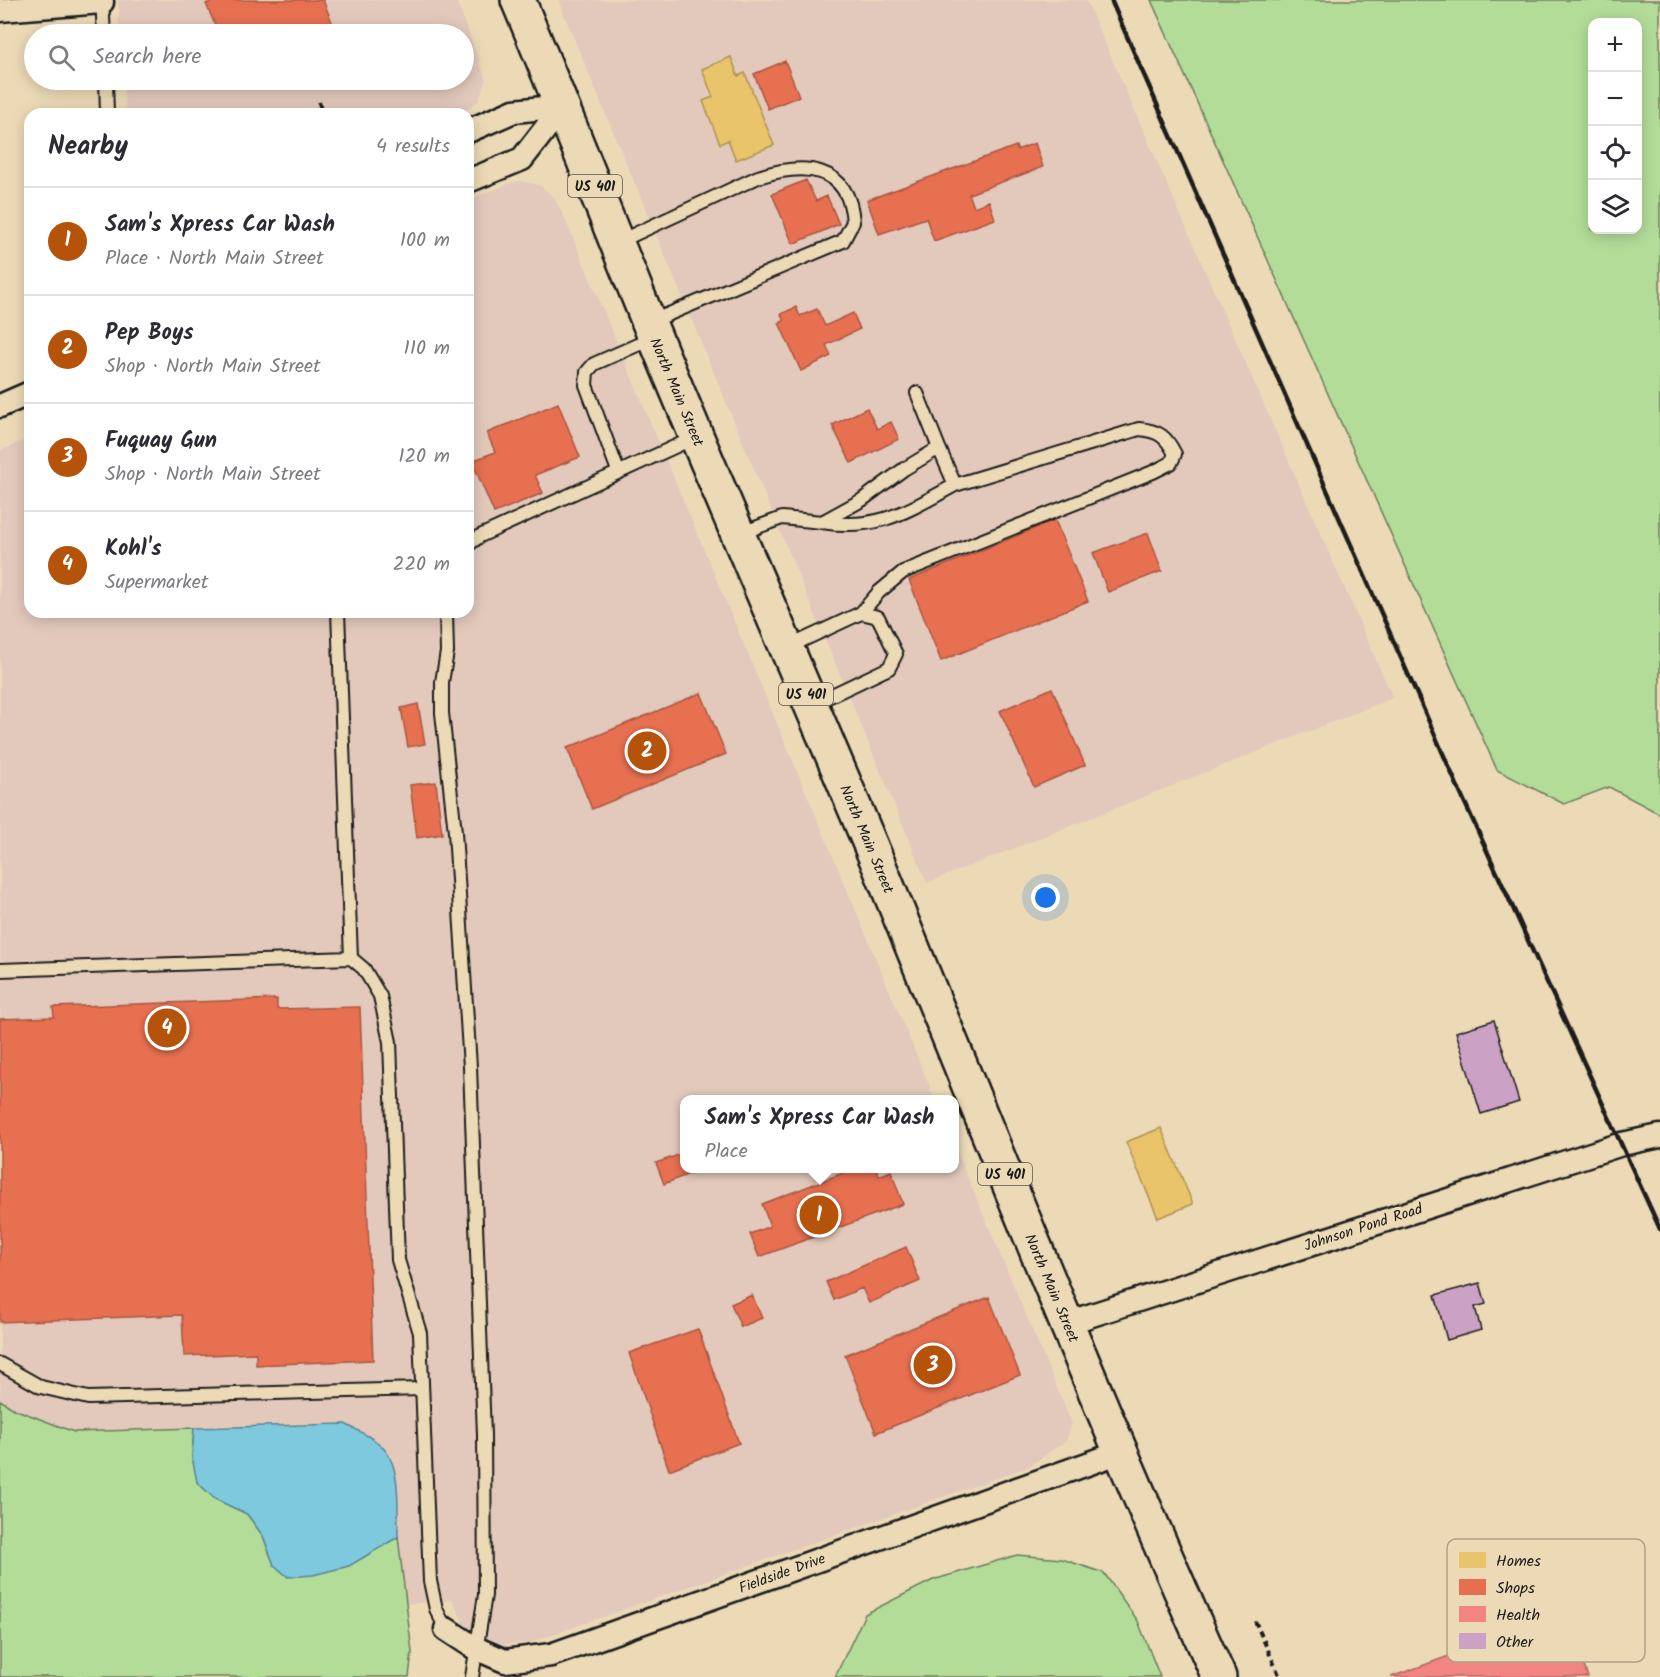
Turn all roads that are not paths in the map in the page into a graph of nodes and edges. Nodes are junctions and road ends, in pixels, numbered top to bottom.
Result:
1 (518, 0) edge
2 (102, 1) edge
3 (0, 10) edge
4 (103, 24) edge
5 (106, 90) edge
6 (563, 106) junction
7 (107, 108) edge
8 (474, 128) edge
9 (474, 179) edge
10 (617, 242) junction
11 (652, 330) junction
12 (917, 393) dead end
13 (24, 396) edge
14 (0, 406) edge
15 (696, 437) junction
16 (939, 448) junction
17 (618, 471) junction
18 (955, 485) junction
19 (822, 522) junction
20 (738, 534) junction
21 (474, 540) edge
22 (861, 613) junction
23 (338, 618) edge
24 (446, 618) edge
25 (786, 647) junction
26 (811, 705) junction
27 (351, 958) junction
28 (0, 970) edge
29 (1660, 1136) edge
30 (1067, 1323) junction
31 (0, 1364) edge
32 (421, 1389) junction
33 (1121, 1452) junction
34 (446, 1629) joint
35 (475, 1648) junction
36 (472, 1677) edge
37 (1219, 1677) edge

1 - 6 highway, North Main Street / US 401
2 - 3 street
2 - 4 lane
5 - 7 lane
6 - 8 street
6 - 9 street
6 - 10 highway, North Main Street / US 401
10 - 11 highway, North Main Street / US 401
10 - 11 lane
11 - 15 highway, North Main Street / US 401
11 - 17 lane
12 - 16 lane
13 - 14 street
15 - 17 lane
15 - 20 highway, North Main Street / US 401
16 - 18 lane
16 - 19 lane
17 - 21 lane
18 - 19 lane
18 - 22 lane
19 - 20 lane
20 - 25 highway, North Main Street / US 401
22 - 25 lane
22 - 26 lane
23 - 27 lane
24 - 35 lane
25 - 26 highway, North Main Street / US 401
26 - 30 highway, North Main Street / US 401
27 - 28 lane
27 - 32 lane
29 - 30 street, Johnson Pond Road
30 - 33 highway, North Main Street / US 401
31 - 32 lane
32 - 34 lane
33 - 35 street, Fieldside Drive
33 - 37 highway, North Main Street / US 401
34 - 35 street, Fieldside Drive
35 - 36 lane

